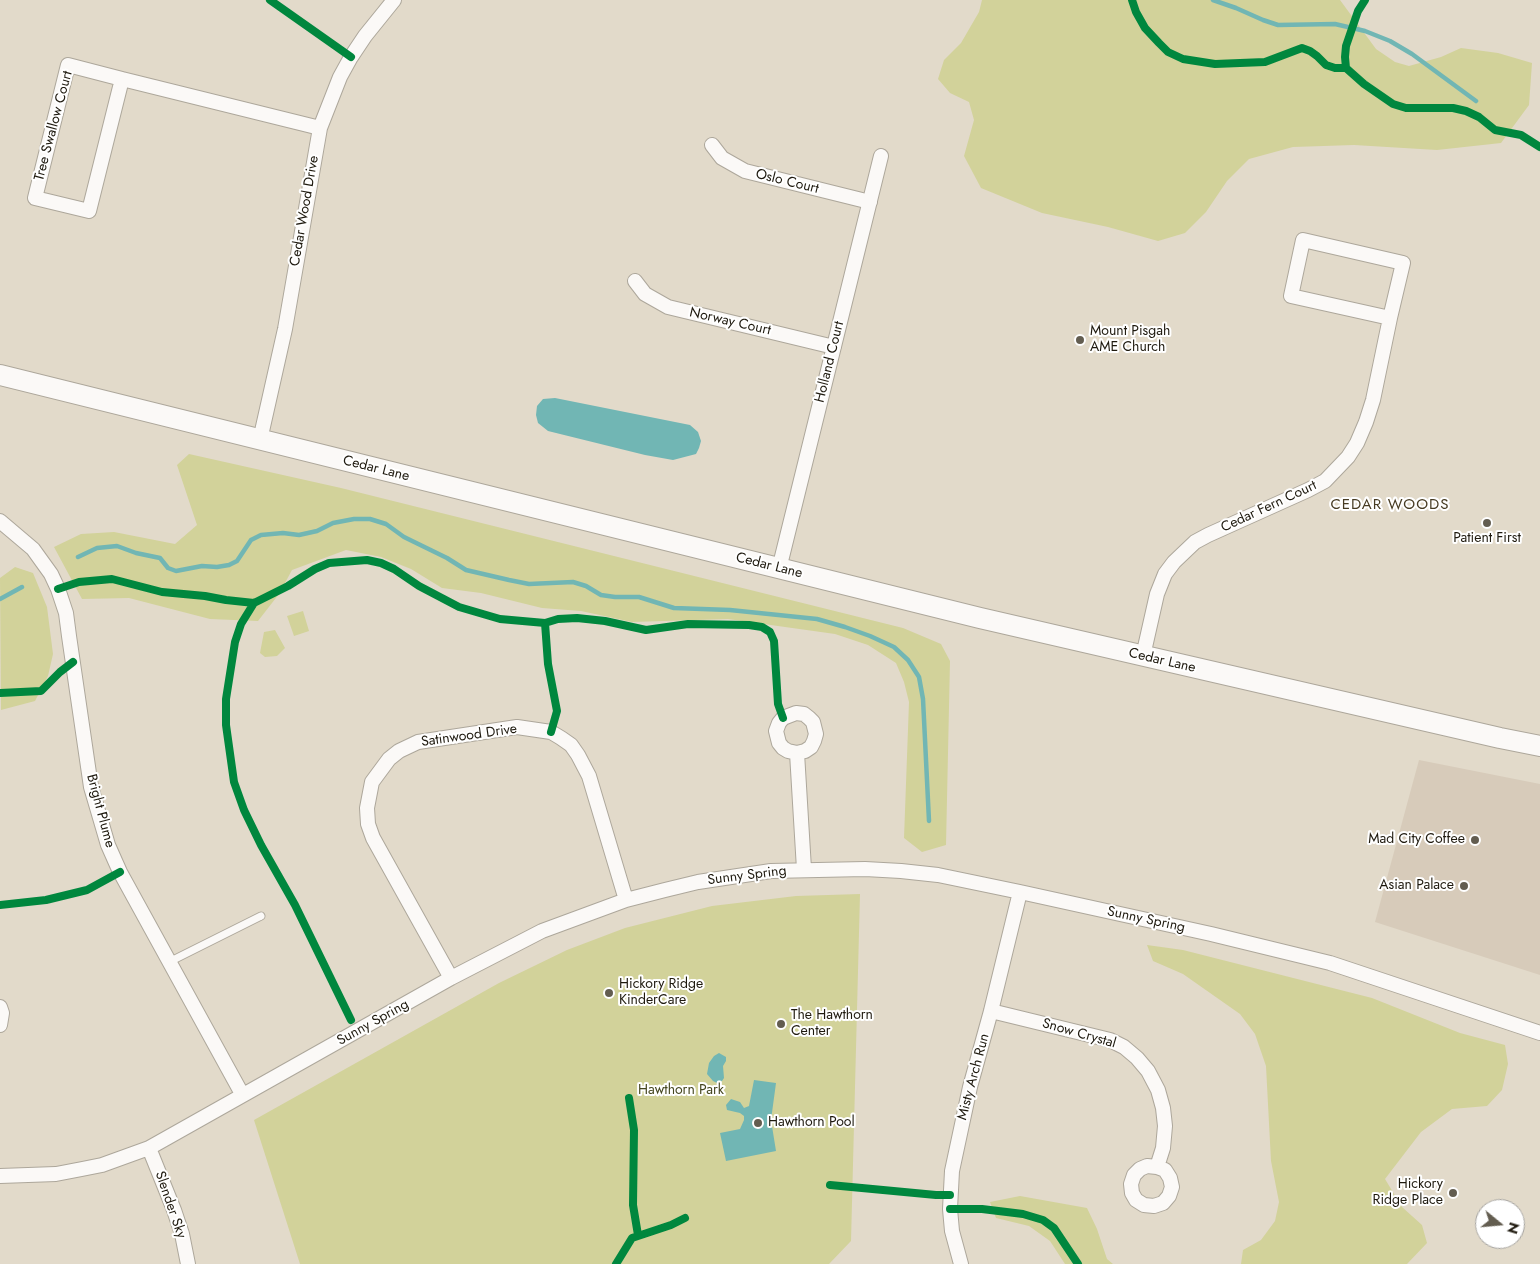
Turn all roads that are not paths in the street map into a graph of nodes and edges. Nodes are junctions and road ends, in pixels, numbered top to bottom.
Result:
1 (394, 0) edge
2 (122, 79) junction
3 (320, 128) junction
4 (712, 145) dead end
5 (882, 156) dead end
6 (870, 202) junction
7 (635, 281) dead end
8 (1390, 318) junction
9 (834, 347) junction
10 (0, 375) edge
11 (260, 440) junction
12 (0, 521) edge
13 (779, 569) junction
14 (1143, 656) junction
15 (1540, 746) edge
16 (797, 753) dead end
17 (804, 869) junction
18 (1020, 892) junction
19 (626, 900) junction
20 (261, 916) dead end
21 (169, 962) junction
22 (451, 978) junction
23 (0, 1007) edge
24 (991, 1012) junction
25 (0, 1025) edge
26 (1540, 1033) edge
27 (242, 1094) junction
28 (149, 1148) junction
29 (1157, 1166) dead end
30 (0, 1176) edge
31 (188, 1264) edge
32 (961, 1264) edge

1 - 3 street, Cedar Wood Drive
2 - 2 street, Tree Swallow Court
2 - 3 street, Tree Swallow Court
3 - 11 street, Cedar Wood Drive
4 - 6 street, Oslo Court
5 - 6 street, Holland Court
6 - 9 street, Holland Court
7 - 9 street, Norway Court
8 - 8 street, Cedar Fern Court
8 - 14 street, Cedar Fern Court
9 - 13 street, Holland Court
10 - 11 main road, Cedar Lane
11 - 13 main road, Cedar Lane
12 - 21 street, Bright Plume
13 - 14 main road, Cedar Lane
14 - 15 main road, Cedar Lane
16 - 17 street
17 - 18 street, Sunny Spring
17 - 19 street, Sunny Spring
18 - 24 street, Misty Arch Run
18 - 26 street, Sunny Spring
19 - 22 street, Sunny Spring
19 - 22 street, Satinwood Drive
20 - 21 lane
21 - 27 street, Bright Plume
22 - 27 street, Sunny Spring
23 - 25 street
24 - 29 street, Snow Crystal
24 - 32 street, Misty Arch Run
27 - 28 street, Sunny Spring
28 - 30 street, Sunny Spring
28 - 31 street, Slender Sky

